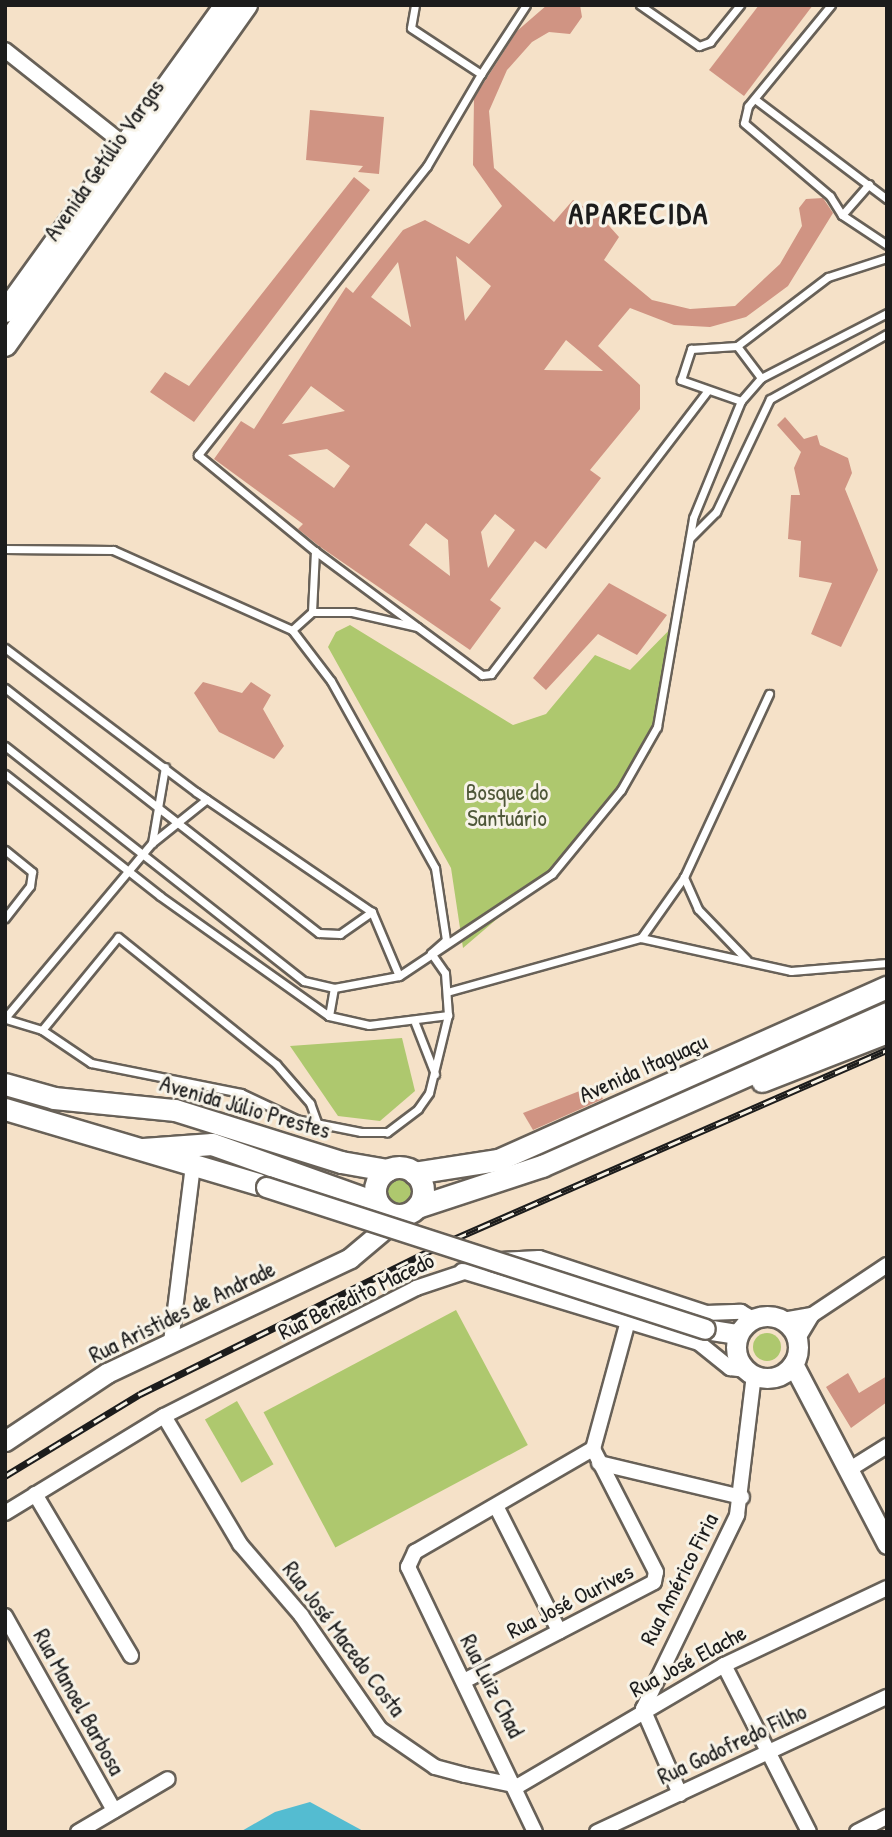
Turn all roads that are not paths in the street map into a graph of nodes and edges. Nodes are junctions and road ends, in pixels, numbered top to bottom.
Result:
1 (225, 5) edge
2 (246, 5) edge
3 (415, 5) edge
4 (526, 5) edge
5 (640, 5) edge
6 (740, 5) edge
7 (831, 5) edge
8 (5, 50) edge
9 (481, 74) junction
10 (756, 100) junction
11 (131, 150) junction
12 (869, 184) junction
13 (887, 200) edge
14 (842, 215) junction
15 (887, 245) edge
16 (887, 258) edge
17 (15, 301) edge
18 (887, 313) edge
19 (887, 334) edge
20 (5, 345) edge
21 (737, 346) junction
22 (761, 378) junction
23 (707, 391) junction
24 (741, 401) junction
25 (690, 538) junction
26 (5, 549) edge
27 (315, 551) junction
28 (312, 612) junction
29 (418, 626) junction
30 (292, 631) junction
31 (5, 648) edge
32 (5, 688) edge
33 (769, 694) dead end
34 (5, 746) edge
35 (165, 767) junction
36 (5, 774) edge
37 (207, 799) junction
38 (156, 809) junction
39 (177, 824) junction
40 (152, 843) junction
41 (5, 850) edge
42 (145, 853) junction
43 (129, 872) junction
44 (684, 877) junction
45 (372, 912) junction
46 (5, 918) edge
47 (641, 938) junction
48 (430, 953) junction
49 (750, 962) junction
50 (887, 963) edge
51 (399, 976) junction
52 (887, 987) edge
53 (334, 988) junction
54 (447, 992) junction
55 (887, 1013) edge
56 (330, 1016) junction
57 (448, 1016) junction
58 (5, 1018) edge
59 (415, 1023) junction
60 (42, 1030) junction
61 (887, 1032) edge
62 (435, 1074) junction
63 (5, 1084) edge
64 (712, 1090) junction
65 (127, 1105) junction
66 (159, 1107) junction
67 (5, 1109) edge
68 (318, 1125) junction
69 (197, 1141) junction
70 (132, 1148) junction
71 (193, 1166) junction
72 (387, 1170) junction
73 (414, 1173) junction
74 (262, 1186) junction
75 (395, 1209) junction
76 (887, 1265) edge
77 (462, 1271) junction
78 (812, 1315) junction
79 (753, 1319) junction
80 (783, 1320) junction
81 (628, 1321) junction
82 (726, 1336) junction
83 (797, 1340) junction
84 (171, 1342) junction
85 (793, 1364) junction
86 (750, 1373) junction
87 (776, 1377) junction
88 (812, 1401) junction
89 (164, 1416) junction
90 (5, 1441) edge
91 (887, 1446) edge
92 (596, 1456) junction
93 (850, 1469) junction
94 (35, 1494) junction
95 (742, 1497) junction
96 (498, 1510) junction
97 (5, 1513) edge
98 (887, 1544) edge
99 (887, 1588) edge
100 (5, 1616) edge
101 (559, 1631) junction
102 (131, 1656) dead end
103 (724, 1665) junction
104 (464, 1681) junction
105 (887, 1697) edge
106 (643, 1709) junction
107 (769, 1753) junction
108 (168, 1779) dead end
109 (518, 1786) junction
110 (680, 1794) junction
111 (114, 1810) junction
112 (887, 1817) edge
113 (78, 1832) edge
114 (535, 1832) edge
115 (597, 1832) edge
116 (809, 1832) edge
117 (857, 1832) edge

1 - 11 main road, Avenida Getúlio Vargas
2 - 11 main road, Avenida Getúlio Vargas
3 - 9 lane
4 - 9 lane
5 - 6 lane
7 - 10 lane
8 - 11 street
9 - 27 lane
10 - 12 lane
10 - 14 lane
11 - 17 main road, Avenida Getúlio Vargas
12 - 13 lane
12 - 14 lane
14 - 15 lane
16 - 21 lane
17 - 20 main road, Avenida Getúlio Vargas
18 - 22 lane
19 - 25 lane
21 - 22 lane
21 - 23 lane
22 - 24 lane
23 - 24 lane
23 - 29 lane
24 - 25 lane
25 - 48 lane
26 - 30 lane
27 - 28 lane
27 - 29 lane
28 - 29 lane
28 - 30 lane
30 - 48 lane
31 - 35 lane
32 - 38 lane
33 - 44 lane
34 - 42 lane
35 - 37 lane
35 - 38 lane
36 - 43 lane
37 - 39 lane
37 - 45 lane
38 - 39 lane
38 - 40 lane
39 - 40 lane
39 - 45 lane
40 - 42 lane
41 - 46 lane
42 - 43 lane
42 - 53 lane
43 - 56 lane
43 - 58 lane
44 - 47 lane
44 - 49 lane
45 - 51 lane
47 - 49 lane
47 - 54 lane
48 - 51 lane
48 - 54 lane
49 - 50 lane
51 - 53 lane
52 - 73 main road, Avenida Itaguaçu
53 - 56 lane
54 - 57 lane
55 - 64 main road
56 - 59 lane
57 - 59 lane
57 - 62 lane
58 - 60 lane
59 - 62 lane
60 - 68 lane
60 - 68 lane
61 - 64 main road
62 - 68 lane
63 - 65 main road, Avenida Júlio Prestes
64 - 75 main road
65 - 66 main road, Avenida Júlio Prestes
65 - 70 main road
66 - 69 main road
66 - 72 main road, Avenida Júlio Prestes
67 - 70 main road, Avenida Júlio Prestes
69 - 70 main road, Avenida Júlio Prestes
69 - 74 main road
69 - 75 main road, Avenida Júlio Prestes
70 - 71 main road, Avenida Júlio Prestes
71 - 74 main road, Avenida Júlio Prestes
71 - 84 street
72 - 73 main road, Avenida Itaguaçu
72 - 75 main road
73 - 75 main road
74 - 82 main road, Avenida Júlio Prestes, bridge
75 - 84 main road, Rua Aristides de Andrade
76 - 78 street
77 - 79 street
77 - 81 street, Rua Benedito Macedo
77 - 89 street, Rua Benedito Macedo
78 - 80 street
78 - 83 street
79 - 80 main road
79 - 82 main road
80 - 83 main road
81 - 86 street, Rua Benedito Macedo
81 - 92 street
82 - 86 main road
83 - 85 main road
84 - 90 main road, Rua Aristides de Andrade
85 - 87 main road
85 - 88 main road
86 - 87 main road
86 - 95 street, Rua Américo Firia
87 - 88 main road
88 - 93 main road
89 - 94 street, Rua Benedito Macedo
89 - 109 street, Rua José Macedo Costa
91 - 93 street
92 - 95 street
92 - 96 street
92 - 101 street, Rua José Ourives
93 - 98 main road
94 - 97 street, Rua Benedito Macedo
94 - 102 street
95 - 106 street, Rua Américo Firia
96 - 101 street
96 - 104 street, Rua Luiz Chad
99 - 103 street, Rua José Elache
100 - 111 street, Rua Manoel Barbosa
101 - 104 street, Rua José Ourives
103 - 106 street, Rua José Elache
103 - 107 street
104 - 109 street, Rua Luiz Chad
105 - 107 street, Rua Godofredo Filho
106 - 109 street, Rua José Elache
106 - 110 street
107 - 110 street, Rua Godofredo Filho
107 - 116 street
108 - 111 street
109 - 114 street, Rua Luiz Chad
110 - 115 street, Rua Godofredo Filho
111 - 113 street
112 - 117 street

